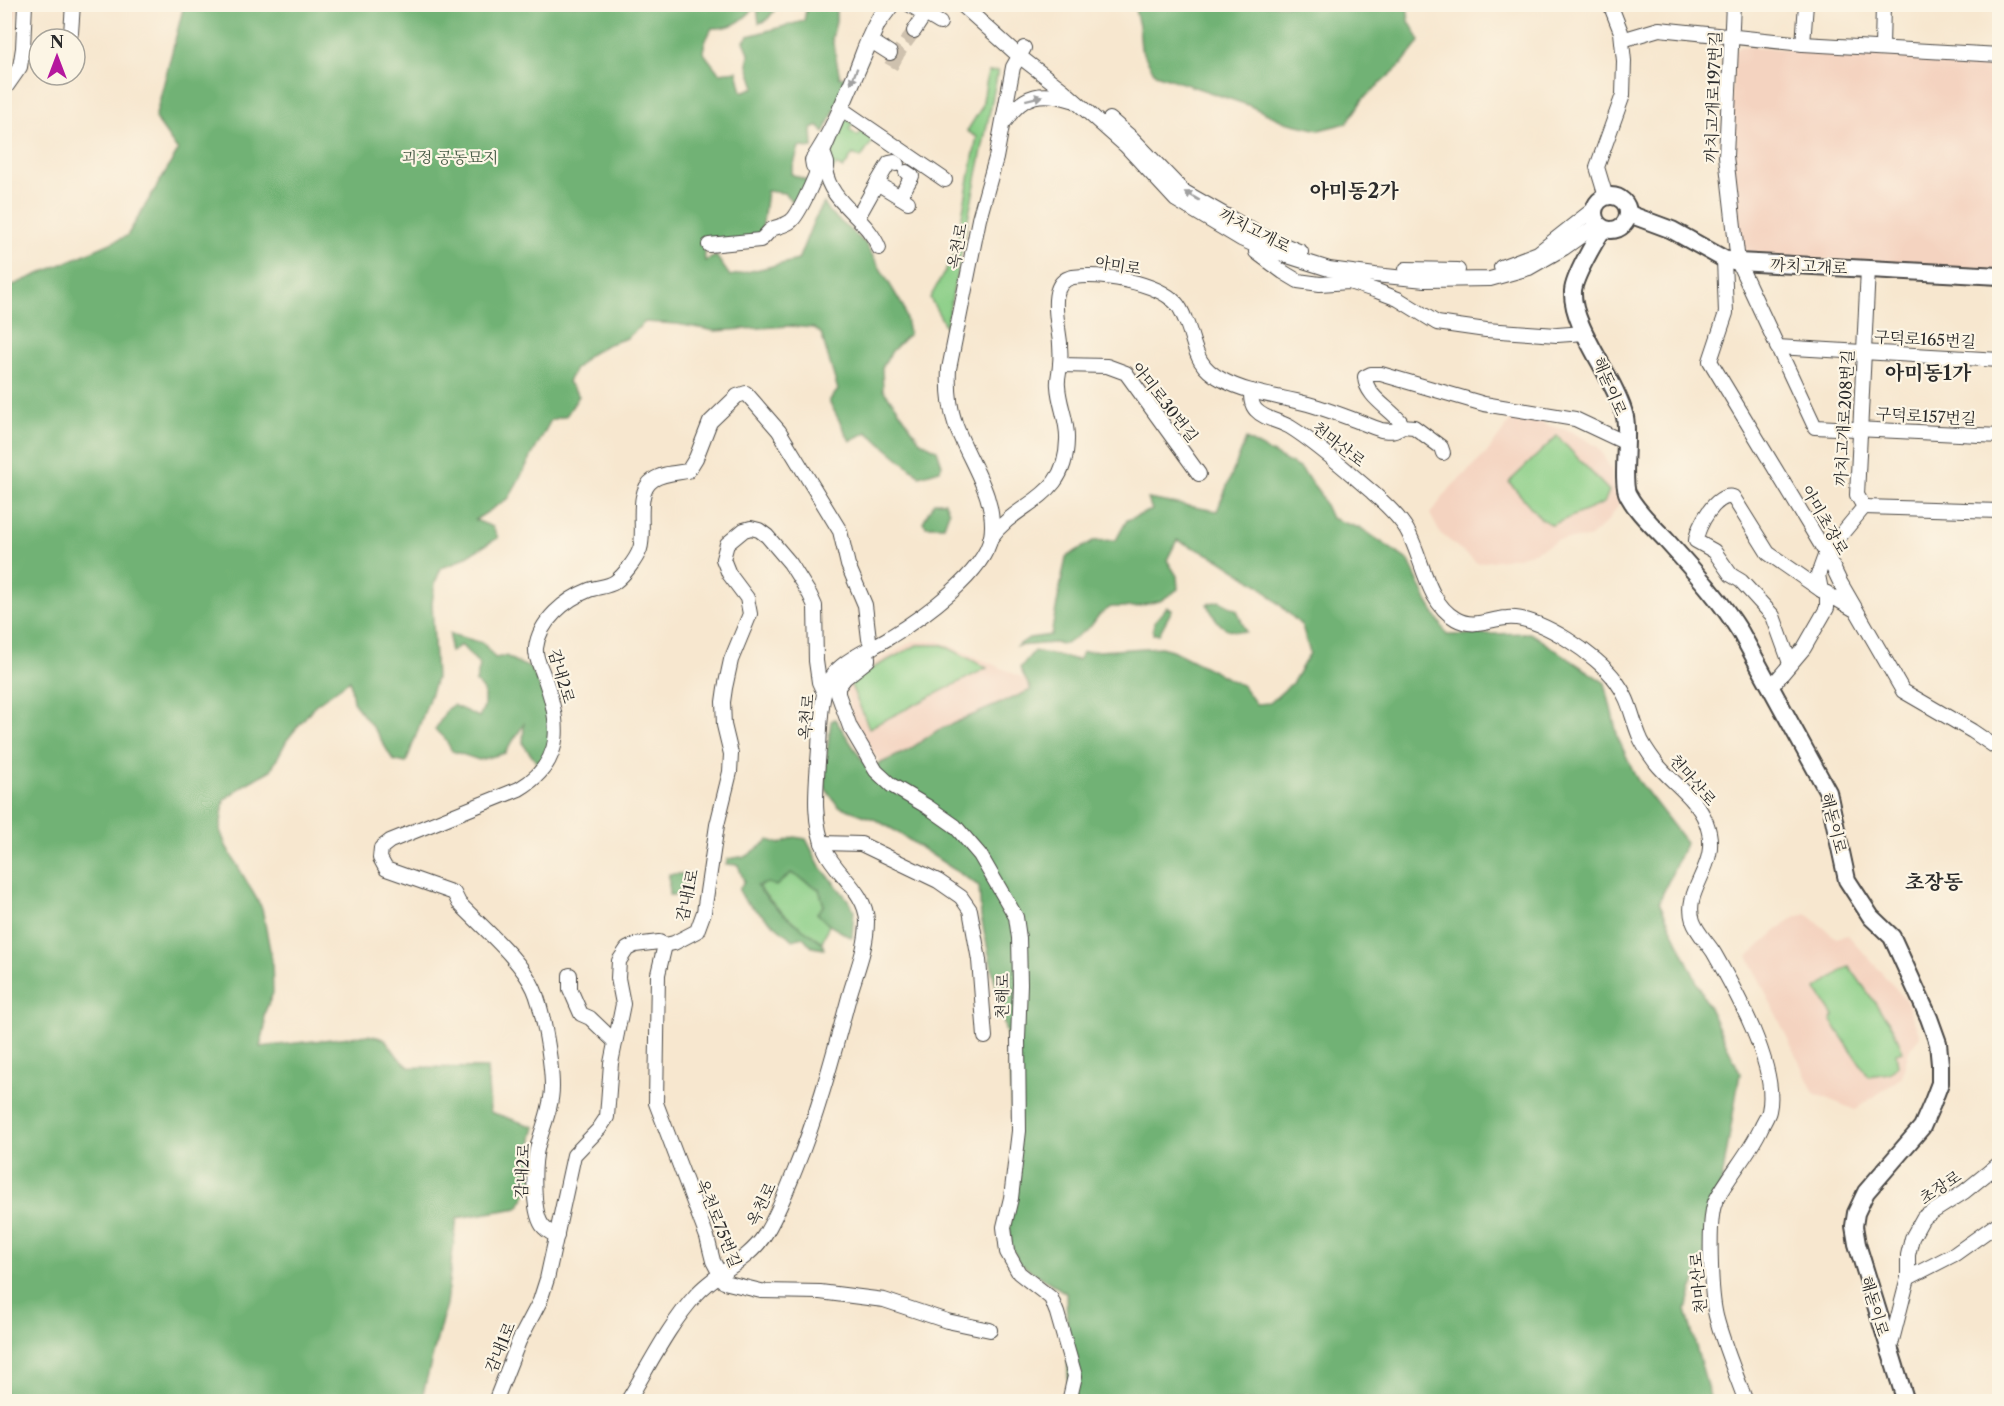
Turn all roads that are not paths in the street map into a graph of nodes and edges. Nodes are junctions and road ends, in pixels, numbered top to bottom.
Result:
1 (25, 4) edge
2 (73, 4) edge
3 (888, 4) edge
4 (893, 4) edge
5 (961, 4) edge
6 (971, 4) edge
7 (1610, 4) edge
8 (1733, 4) edge
9 (1806, 4) edge
10 (1883, 4) edge
11 (910, 5) edge
12 (925, 14) junction
13 (940, 23) dead end
14 (71, 27) edge
15 (914, 31) tunnel mouth
16 (1732, 38) junction
17 (1622, 40) junction
18 (869, 42) junction
19 (1803, 44) junction
20 (1882, 47) junction
21 (889, 55) tunnel mouth
22 (2000, 55) edge
23 (1019, 57) junction
24 (4, 90) edge
25 (1076, 101) junction
26 (841, 110) junction
27 (1003, 124) junction
28 (898, 156) junction
29 (821, 169) junction
30 (944, 182) dead end
31 (878, 183) junction
32 (1600, 214) junction
33 (1629, 214) junction
34 (858, 217) junction
35 (1241, 239) junction
36 (1574, 240) junction
37 (708, 245) dead end
38 (1592, 247) junction
39 (879, 248) dead end
40 (1731, 261) junction
41 (1868, 269) junction
42 (2000, 276) edge
43 (1585, 333) junction
44 (1777, 347) junction
45 (1864, 352) junction
46 (2000, 360) edge
47 (1060, 365) junction
48 (1251, 391) junction
49 (1402, 426) junction
50 (1860, 429) junction
51 (2000, 436) edge
52 (1626, 443) junction
53 (1443, 453) dead end
54 (1199, 474) dead end
55 (989, 506) junction
56 (1864, 507) junction
57 (2000, 511) edge
58 (1016, 514) junction
59 (990, 540) junction
60 (1826, 553) junction
61 (1824, 592) junction
62 (1857, 611) junction
63 (871, 648) junction
64 (1790, 663) junction
65 (1771, 687) junction
66 (824, 693) junction
67 (2000, 750) edge
68 (822, 843) junction
69 (664, 945) junction
70 (570, 975) dead end
71 (985, 1037) dead end
72 (615, 1042) junction
73 (2000, 1163) edge
74 (2000, 1222) edge
75 (557, 1236) junction
76 (722, 1274) junction
77 (1908, 1278) junction
78 (990, 1330) dead end
79 (1889, 1352) junction
80 (495, 1401) edge
81 (627, 1401) edge
82 (1069, 1401) edge
83 (1746, 1401) edge
84 (1906, 1401) edge

1 - 24 street
2 - 14 street
3 - 18 street
4 - 18 street
5 - 23 street
6 - 23 street, 까치고개로
7 - 17 street
8 - 16 street, 까치고개로197번길
9 - 19 street
10 - 20 street
11 - 12 street
12 - 13 street
12 - 15 street
16 - 17 street
16 - 19 street
16 - 40 street, 까치고개로197번길
17 - 32 street
18 - 21 street
18 - 26 street
19 - 20 street
20 - 22 street
23 - 25 street
23 - 27 street, 옥천로
32 -> 23 street, 까치고개로
27 -> 25 street
25 - 35 street
26 - 28 street
26 - 29 street
27 - 55 street, 옥천로
28 - 30 street
28 - 31 street
28 - 31 street
29 - 34 street
29 - 37 street
31 - 34 street
32 - 33 main road
32 - 33 main road
32 - 36 street
32 - 38 main road, 해돋이로
33 - 40 main road, 까치고개로
34 - 39 street
35 - 36 street
35 - 43 street
36 - 38 street
38 - 43 main road, 해돋이로
40 - 41 main road, 까치고개로
40 - 44 street
40 - 60 street, 아미초장로
41 - 42 main road, 까치고개로
41 - 45 street, 까치고개로208번길
43 - 52 main road, 해돋이로
44 - 45 street, 구덕로165번길
44 - 50 street, 구덕로157번길
45 - 46 street, 구덕로165번길
45 - 50 street, 까치고개로208번길
47 - 48 street, 아미로
47 - 54 street, 아미로30번길
47 - 58 street, 아미로
48 - 49 street, 아미로
48 - 83 street, 천마산로
49 - 52 street, 아미로
49 - 53 street, 아미로
50 - 51 street, 구덕로157번길
50 - 56 street, 까치고개로208번길
52 - 65 main road, 해돋이로
55 - 58 street
55 - 59 street, 옥천로
56 - 57 street
56 - 60 street, 까치고개로208번길
58 - 59 street, 아미로
59 - 63 street, 옥천로
60 - 61 street
60 - 62 street, 아미초장로
61 - 62 street
61 - 64 street
61 - 64 street
62 - 67 street, 아미초장로
63 - 66 street, 옥천로
63 - 75 street, 감내2로
63 - 82 street, 천해로
64 - 65 street
65 - 79 main road, 해돋이로
66 - 68 street, 옥천로
66 - 69 street, 감내1로
68 - 71 street
68 - 76 street, 옥천로
69 - 72 street, 감내1로
69 - 76 street, 옥천로75번길
70 - 72 street
72 - 75 street, 감내1로
73 - 77 street, 초장로
74 - 77 street
75 - 80 street, 감내1로
76 - 78 street, 옥천로75번길
76 - 81 street, 옥천로
77 - 79 street, 초장로
79 - 84 main road, 해돋이로

